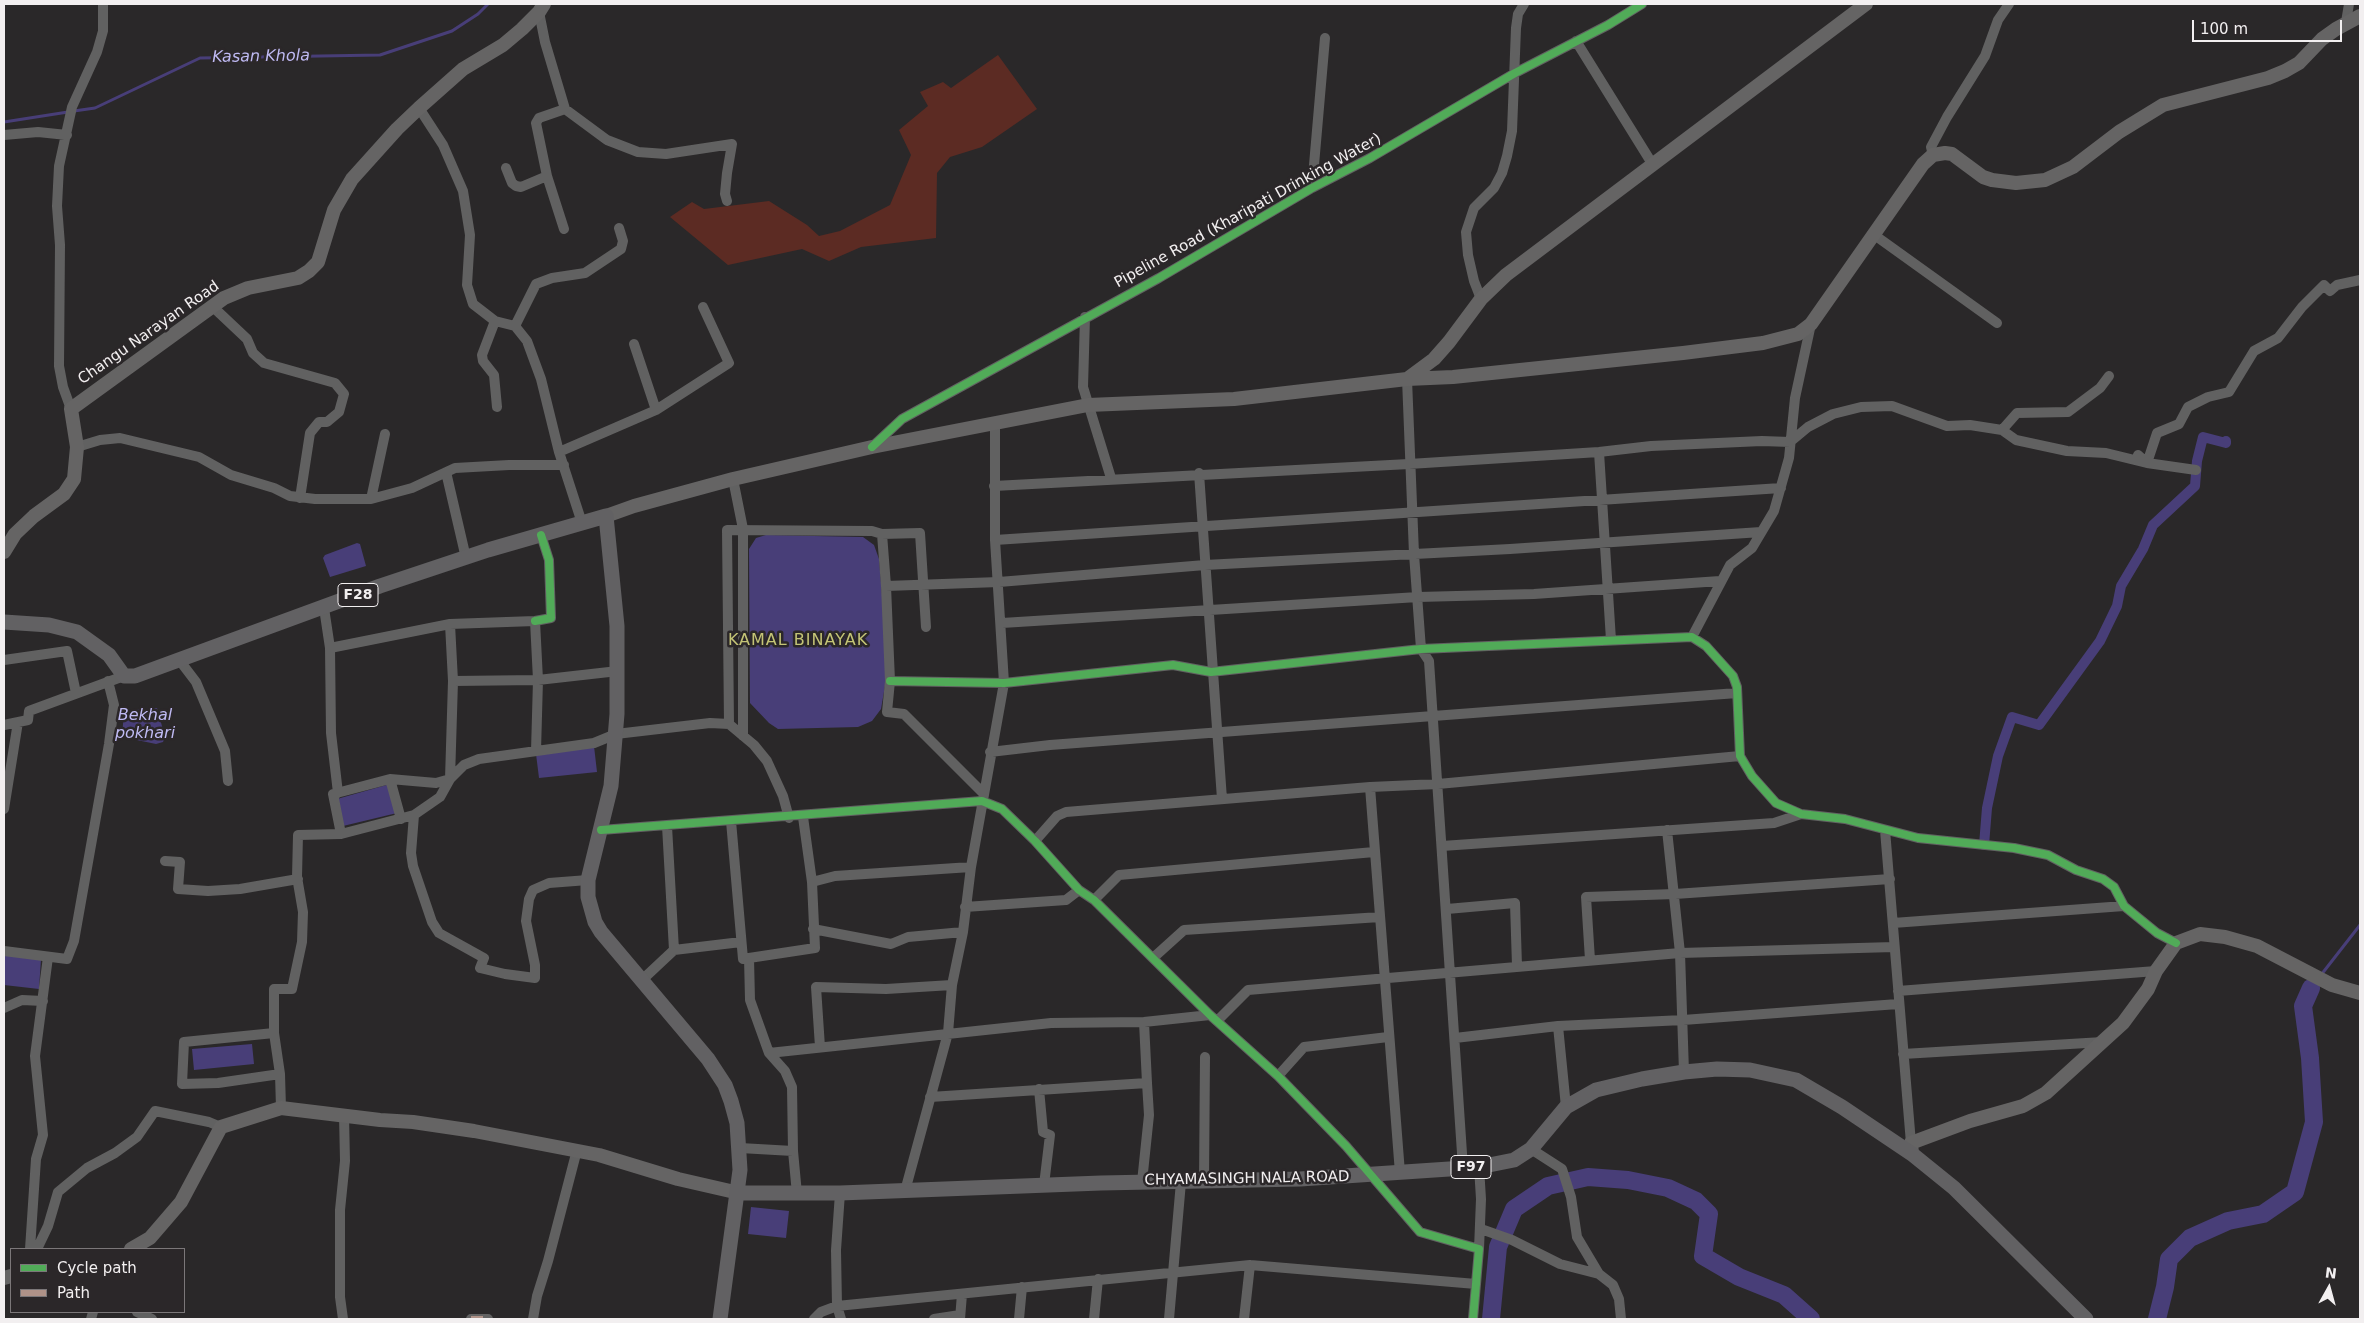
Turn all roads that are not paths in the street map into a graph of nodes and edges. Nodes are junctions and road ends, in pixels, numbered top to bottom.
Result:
1 (103, 4) edge
2 (1524, 4) edge
3 (1642, 4) edge
4 (1866, 4) edge
5 (2009, 4) edge
6 (2349, 4) edge
7 (541, 8) edge
8 (2360, 16) edge
9 (2346, 22) junction
10 (1325, 38) dead end
11 (1576, 41) junction
12 (1515, 73) junction
13 (419, 108) junction
14 (565, 109) junction
15 (68, 131) junction
16 (4, 135) edge
17 (1933, 155) junction
18 (1654, 165) junction
19 (506, 168) dead end
20 (547, 176) junction
21 (1312, 188) junction
22 (727, 201) dead end
23 (619, 228) dead end
24 (564, 229) dead end
25 (1873, 234) junction
26 (2360, 280) edge
27 (1481, 299) junction
28 (212, 306) junction
29 (703, 308) dead end
30 (1085, 317) junction
31 (495, 320) junction
32 (1997, 323) dead end
33 (1811, 324) junction
34 (515, 326) junction
35 (634, 344) dead end
36 (2109, 376) dead end
37 (1407, 379) junction
38 (1088, 405) junction
39 (497, 407) dead end
40 (70, 409) junction
41 (656, 410) junction
42 (995, 423) junction
43 (2002, 430) junction
44 (385, 434) dead end
45 (1790, 442) junction
46 (872, 446) junction
47 (78, 447) junction
48 (559, 452) junction
49 (1599, 452) junction
50 (2138, 455) dead end
51 (2147, 463) junction
52 (1409, 464) junction
53 (564, 465) junction
54 (2196, 470) dead end
55 (446, 472) junction
56 (1199, 473) junction
57 (1111, 478) junction
58 (733, 479) junction
59 (994, 486) junction
60 (1781, 488) junction
61 (300, 498) junction
62 (371, 499) junction
63 (1603, 499) junction
64 (1412, 514) junction
65 (606, 516) junction
66 (582, 523) junction
67 (1203, 525) junction
68 (743, 529) junction
69 (1761, 532) junction
70 (882, 534) junction
71 (541, 535) junction
72 (995, 540) junction
73 (1604, 541) junction
74 (4, 552) edge
75 (1414, 554) junction
76 (466, 558) junction
77 (1205, 565) junction
78 (1720, 581) junction
79 (999, 582) junction
80 (923, 585) junction
81 (886, 586) junction
82 (1606, 588) junction
83 (1418, 596) junction
84 (324, 608) junction
85 (1207, 610) junction
86 (4, 622) edge
87 (536, 622) junction
88 (1002, 622) junction
89 (450, 624) junction
90 (926, 627) dead end
91 (1692, 637) junction
92 (1610, 640) junction
93 (330, 648) junction
94 (1422, 649) junction
95 (4, 660) edge
96 (180, 661) junction
97 (618, 670) junction
98 (1212, 672) junction
99 (124, 676) junction
100 (452, 680) junction
101 (538, 680) junction
102 (890, 681) junction
103 (108, 682) junction
104 (1004, 683) junction
105 (76, 693) junction
106 (1737, 693) junction
107 (1433, 716) junction
108 (18, 722) junction
109 (730, 724) junction
110 (4, 725) edge
111 (1216, 733) junction
112 (616, 734) junction
113 (743, 736) junction
114 (536, 751) junction
115 (990, 752) junction
116 (1740, 756) junction
117 (390, 779) junction
118 (450, 779) junction
119 (228, 781) dead end
120 (1438, 784) junction
121 (1370, 787) junction
122 (338, 793) junction
123 (983, 797) junction
124 (1222, 799) junction
125 (4, 809) edge
126 (1801, 814) junction
127 (414, 815) junction
128 (803, 816) junction
129 (789, 818) junction
130 (401, 819) junction
131 (731, 821) junction
132 (667, 826) junction
133 (601, 830) junction
134 (1667, 830) junction
135 (1885, 830) junction
136 (341, 834) junction
137 (1035, 841) junction
138 (1442, 846) junction
139 (1374, 852) junction
140 (165, 861) dead end
141 (971, 866) junction
142 (298, 879) junction
143 (1890, 879) junction
144 (588, 880) junction
145 (812, 882) junction
146 (1080, 890) junction
147 (1675, 894) junction
148 (1094, 900) junction
149 (2124, 906) junction
150 (966, 907) junction
151 (1446, 909) junction
152 (1380, 917) junction
153 (1893, 923) junction
154 (813, 929) junction
155 (963, 932) junction
156 (741, 942) junction
157 (2176, 943) junction
158 (1894, 947) junction
159 (674, 950) junction
160 (4, 951) edge
161 (1680, 953) junction
162 (48, 957) junction
163 (749, 958) junction
164 (1153, 958) junction
165 (1590, 960) junction
166 (1517, 966) junction
167 (1450, 972) junction
168 (2156, 972) junction
169 (1384, 977) junction
170 (642, 980) junction
171 (952, 985) junction
172 (1898, 991) junction
173 (2360, 992) edge
174 (4, 1000) edge
175 (22, 1000) junction
176 (43, 1001) junction
177 (1898, 1004) junction
178 (4, 1008) edge
179 (1214, 1018) junction
180 (1683, 1020) junction
181 (1144, 1022) junction
182 (1558, 1026) junction
183 (274, 1033) junction
184 (948, 1033) junction
185 (1388, 1037) junction
186 (1455, 1038) junction
187 (2103, 1042) junction
188 (820, 1047) junction
189 (769, 1053) junction
190 (1903, 1054) junction
191 (1205, 1057) dead end
192 (1684, 1072) junction
193 (280, 1074) junction
194 (1278, 1076) junction
195 (1147, 1082) junction
196 (1039, 1090) junction
197 (930, 1098) junction
198 (1566, 1107) junction
199 (281, 1108) junction
200 (344, 1115) junction
201 (221, 1127) junction
202 (740, 1148) junction
203 (1911, 1148) junction
204 (577, 1150) junction
205 (1531, 1150) junction
206 (793, 1151) junction
207 (1479, 1167) junction
208 (1463, 1168) junction
209 (1400, 1173) junction
210 (1371, 1176) junction
211 (1142, 1182) junction
212 (1181, 1182) junction
213 (1204, 1182) junction
214 (1044, 1185) junction
215 (906, 1191) junction
216 (739, 1193) junction
217 (840, 1193) junction
218 (797, 1194) junction
219 (1485, 1230) junction
220 (30, 1248) edge
221 (38, 1248) edge
222 (133, 1248) edge
223 (1479, 1249) junction
224 (1250, 1265) junction
225 (1172, 1272) junction
226 (1599, 1274) junction
227 (1098, 1279) junction
228 (1476, 1284) junction
229 (1022, 1287) junction
230 (962, 1294) junction
231 (837, 1306) junction
232 (139, 1313) edge
233 (960, 1317) edge
234 (152, 1319) edge
235 (343, 1319) edge
236 (470, 1319) edge
237 (488, 1319) edge
238 (533, 1319) edge
239 (720, 1319) edge
240 (814, 1319) edge
241 (841, 1319) edge
242 (934, 1319) edge
243 (1019, 1319) edge
244 (1094, 1319) edge
245 (1168, 1319) edge
246 (1244, 1319) edge
247 (1473, 1319) edge
248 (1621, 1319) edge
249 (2086, 1319) edge

1 - 15 street
2 - 12 street
3 - 11 street, Pipeline Road (Kharipati Drinking Water)
4 - 18 main road, F28
5 - 17 street
6 - 9 street
7 - 13 main road, Changu Narayan Road
7 - 14 street
8 - 9 main road
9 - 17 main road
10 - 21 street
11 - 12 street, Pipeline Road (Kharipati Drinking Water)
11 - 18 street
12 - 21 street, Pipeline Road (Kharipati Drinking Water)
12 - 27 street
13 - 28 main road, Changu Narayan Road
13 - 31 street
14 - 20 street
14 - 22 street
15 - 16 street
15 - 40 street
17 - 25 main road
18 - 27 main road, F28
19 - 20 street
20 - 24 street
21 - 30 street, Pipeline Road (Kharipati Drinking Water)
23 - 34 street
25 - 32 street
25 - 33 main road
26 - 51 street
27 - 37 main road, F28
28 - 40 main road, Changu Narayan Road
28 - 61 street
29 - 41 street
30 - 38 street
30 - 46 street, Pipeline Road (Kharipati Drinking Water)
31 - 34 street
31 - 39 street
33 - 37 main road
33 - 45 street
34 - 48 street
35 - 41 street
36 - 43 street
37 - 38 main road, F28
37 - 52 street
38 - 42 main road, F28
38 - 57 street
40 - 47 main road
41 - 48 street
42 - 46 main road, F28
42 - 59 street
43 - 45 street
43 - 51 street
44 - 62 street
45 - 49 street
45 - 60 street
46 - 58 main road, F28
47 - 61 street
47 - 74 main road
48 - 53 street
49 - 52 street
49 - 63 street
50 - 51 street
51 - 54 street
52 - 56 street
52 - 64 street
53 - 55 street
53 - 66 street
55 - 62 street
55 - 76 street
56 - 57 street
56 - 67 street
57 - 59 street
58 - 65 main road, F28
58 - 68 street
59 - 72 street
60 - 63 street
60 - 69 street
61 - 62 street
63 - 64 street
63 - 73 street
64 - 67 street
64 - 75 street
65 - 66 main road, F28
65 - 97 main road
66 - 71 main road, F28
67 - 72 street
67 - 77 street
68 - 70 street
68 - 109 street
68 - 113 street
69 - 73 street
69 - 78 street
70 - 80 street
70 - 81 street
71 - 76 main road, F28
71 - 87 street
72 - 79 street
73 - 75 street
73 - 82 street
75 - 77 street
75 - 83 street
76 - 84 main road, F28
77 - 79 street
77 - 85 street
78 - 82 street
78 - 91 street
79 - 80 street
79 - 88 street
80 - 81 street
80 - 90 street
81 - 102 street
82 - 83 street
82 - 92 street
83 - 85 street
83 - 94 street
84 - 93 street
84 - 96 main road, F28
85 - 88 street
85 - 98 street
86 - 99 main road
87 - 89 street
87 - 101 street
88 - 104 street
89 - 93 street
89 - 100 street
91 - 92 street
91 - 106 street
92 - 94 street
93 - 122 street
94 - 98 street
94 - 107 street
95 - 105 street
96 - 99 main road, F28
96 - 119 street
97 - 101 street
97 - 112 main road
98 - 104 street
98 - 111 street
99 - 103 street
100 - 101 street
100 - 118 street
101 - 114 street
102 - 104 street
102 - 123 street
103 - 105 street
103 - 162 street
104 - 115 street
105 - 108 street
106 - 107 street
106 - 116 street
107 - 111 street
107 - 120 street
108 - 110 street
108 - 125 street
109 - 112 street
109 - 113 street
111 - 115 street
111 - 124 street
112 - 114 street
112 - 133 main road
113 - 129 street
114 - 118 street
115 - 123 street
116 - 120 street
116 - 126 street
117 - 118 street
117 - 122 street
117 - 130 street
118 - 127 street
120 - 121 street
120 - 138 street
121 - 124 street
121 - 139 street
122 - 136 street
123 - 128 street
123 - 137 street
123 - 141 street
124 - 137 street
126 - 134 street
126 - 135 street
127 - 130 street
127 - 144 street
128 - 129 street
128 - 145 street
129 - 131 street
130 - 136 street
131 - 132 street
131 - 156 street
132 - 133 street
132 - 159 street
133 - 144 main road
134 - 138 street
134 - 147 street
135 - 143 street
135 - 149 street
136 - 142 street
137 - 146 street
138 - 151 street
139 - 148 street
139 - 152 street
140 - 142 street
141 - 145 street
141 - 150 street
142 - 183 street
143 - 147 street
143 - 153 street
144 - 170 main road
145 - 154 street
146 - 148 street
146 - 150 street
147 - 161 street
147 - 165 street
148 - 164 street
149 - 153 street
149 - 157 street
150 - 155 street
151 - 166 street
151 - 167 street
152 - 164 street
152 - 169 street
153 - 158 street
154 - 155 street
154 - 163 street
155 - 171 street
156 - 159 street
156 - 163 street
157 - 168 main road
157 - 173 main road
158 - 161 street
158 - 172 street
159 - 170 street
160 - 162 street
161 - 165 street
161 - 180 street
162 - 176 street
163 - 189 street
164 - 179 street
165 - 166 street
166 - 167 street
167 - 169 street
167 - 186 street
168 - 172 street
168 - 187 main road
169 - 179 street
169 - 185 street
170 - 202 main road
171 - 184 street
171 - 188 street
172 - 177 street
174 - 175 street
175 - 176 street
175 - 178 street
176 - 220 street
177 - 180 street
177 - 190 street
179 - 181 street
179 - 194 street
180 - 182 street
180 - 192 street
181 - 184 street
181 - 195 street
182 - 186 street
182 - 198 street
183 - 193 street
183 - 193 street
184 - 188 street
184 - 197 street
185 - 194 street
185 - 209 street
186 - 208 street
187 - 190 street
187 - 203 main road
188 - 189 street
189 - 206 street
190 - 203 street
191 - 213 street
192 - 198 main road, CHYAMASINGH NALA ROAD / F97
192 - 203 main road, CHYAMASINGH NALA ROAD / F97
193 - 199 street
194 - 210 street
195 - 196 street
195 - 211 street
196 - 197 street
196 - 214 street
197 - 215 street
198 - 205 main road, CHYAMASINGH NALA ROAD / F97
199 - 200 main road
199 - 201 main road
200 - 204 main road
200 - 235 street
201 - 221 street
201 - 222 main road
202 - 206 street
202 - 216 main road
203 - 249 main road, CHYAMASINGH NALA ROAD / F97
204 - 216 main road
204 - 238 street
205 - 207 main road, CHYAMASINGH NALA ROAD / F97
205 - 226 street
206 - 218 street
207 - 208 main road, CHYAMASINGH NALA ROAD / F97
207 - 219 street
208 - 209 main road, CHYAMASINGH NALA ROAD / F97
209 - 210 main road, CHYAMASINGH NALA ROAD / F97
210 - 213 main road, CHYAMASINGH NALA ROAD / F97
210 - 223 street
211 - 212 main road, CHYAMASINGH NALA ROAD / F97
211 - 214 main road, CHYAMASINGH NALA ROAD / F97
212 - 213 main road, CHYAMASINGH NALA ROAD / F97
212 - 225 street
214 - 215 main road, CHYAMASINGH NALA ROAD / F97
215 - 217 main road, CHYAMASINGH NALA ROAD / F97
216 - 218 main road, CHYAMASINGH NALA ROAD / F97
216 - 239 main road
217 - 218 main road, CHYAMASINGH NALA ROAD / F97
217 - 231 street
219 - 223 street
219 - 226 street
223 - 228 street
224 - 225 street
224 - 228 street
224 - 246 street
225 - 227 street
225 - 245 street
226 - 248 street
227 - 229 street
227 - 244 street
228 - 247 street
229 - 230 street
229 - 243 street
230 - 231 street
230 - 233 street
231 - 240 street
231 - 241 street
232 - 234 street
233 - 242 street
236 - 237 street

